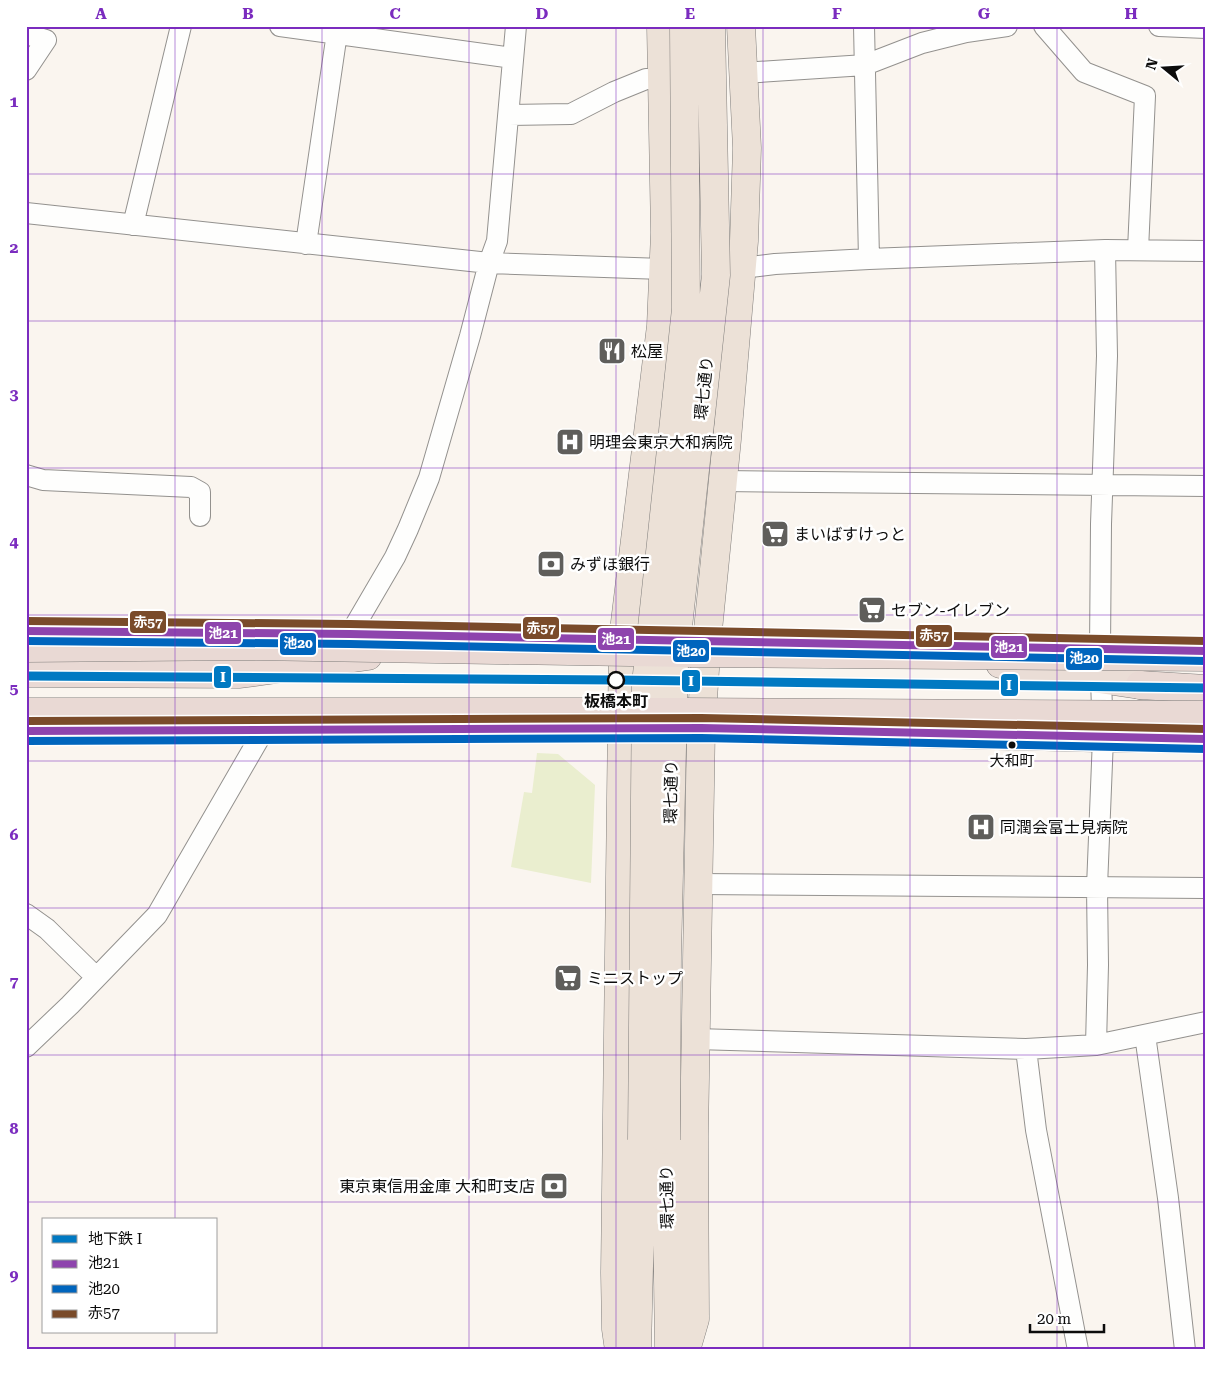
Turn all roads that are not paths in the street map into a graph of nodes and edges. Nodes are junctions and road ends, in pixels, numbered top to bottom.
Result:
1 (181, 26) edge
2 (280, 26) edge
3 (516, 26) edge
4 (660, 26) edge
5 (684, 26) edge
6 (711, 26) edge
7 (741, 26) edge
8 (864, 26) edge
9 (1007, 26) edge
10 (1044, 26) edge
11 (1159, 26) edge
12 (1206, 28) edge
13 (337, 30) edge
14 (26, 34) edge
15 (513, 58) junction
16 (865, 65) junction
17 (26, 70) edge
18 (743, 73) junction
19 (662, 79) junction
20 (509, 115) junction
21 (26, 213) edge
22 (132, 225) junction
23 (306, 244) junction
24 (1105, 250) junction
25 (1138, 250) junction
26 (1206, 251) edge
27 (870, 259) junction
28 (490, 263) junction
29 (742, 268) junction
30 (663, 269) junction
31 (26, 475) edge
32 (723, 481) junction
33 (1102, 484) junction
34 (1206, 486) edge
35 (200, 516) dead end
36 (26, 631) edge
37 (350, 634) junction
38 (499, 637) junction
39 (623, 639) junction
40 (707, 640) junction
41 (870, 644) junction
42 (26, 648) edge
43 (1100, 650) junction
44 (1206, 651) edge
45 (1206, 657) edge
46 (26, 673) edge
47 (1101, 679) junction
48 (1206, 690) edge
49 (26, 712) edge
50 (1206, 715) edge
51 (26, 721) edge
52 (621, 727) junction
53 (506, 728) junction
54 (701, 728) junction
55 (264, 730) junction
56 (26, 731) edge
57 (1103, 738) junction
58 (1206, 739) edge
59 (698, 884) junction
60 (1097, 887) junction
61 (1206, 888) edge
62 (26, 914) edge
63 (96, 977) junction
64 (1206, 1022) edge
65 (1145, 1035) junction
66 (696, 1039) junction
67 (1096, 1045) junction
68 (26, 1047) edge
69 (1026, 1049) junction
70 (654, 1140) junction
71 (619, 1350) edge
72 (637, 1350) edge
73 (669, 1350) edge
74 (686, 1350) edge
75 (1078, 1350) edge
76 (1185, 1350) edge

1 - 22 street
2 - 13 street
3 - 15 street
4 - 19 main road
5 - 70 main road, 環七通り, bridge
6 - 70 main road, 環七通り, bridge
7 - 18 main road
8 - 16 street
9 - 16 street
10 - 25 street
11 - 12 street
13 - 15 street
13 - 23 street
14 - 17 street
15 - 20 street
16 - 18 street
16 - 27 street
18 - 29 main road
19 - 20 street
19 - 30 main road
20 - 28 street
21 - 22 street
22 - 23 street
23 - 28 street
24 - 25 street
24 - 27 street
24 - 33 street
25 - 26 street
27 - 29 street
28 - 30 street
28 - 37 street
29 - 32 main road
30 - 39 main road
31 - 35 street
32 - 33 street
32 - 40 main road
33 - 34 street
33 - 43 street
36 - 37 highway
37 - 38 highway
38 - 39 highway
38 - 46 highway
39 - 40 highway
39 - 52 main road
40 - 41 highway
40 - 54 main road
41 - 43 highway
41 - 47 highway
42 - 45 highway, bridge
43 - 44 highway
43 - 47 street
47 - 48 highway
47 - 57 street
49 - 50 highway, bridge
51 - 53 highway
52 - 53 highway
52 - 54 highway
52 - 71 main road
53 - 55 highway
54 - 57 highway
54 - 59 main road
55 - 56 highway
55 - 63 street
57 - 58 highway
57 - 60 street
59 - 60 street
59 - 66 main road
60 - 61 street
60 - 67 street
62 - 63 street
63 - 68 street
64 - 65 street
65 - 67 street
65 - 76 street
66 - 69 street
66 - 74 main road
67 - 69 street
69 - 75 street
70 - 72 main road, 環七通り
70 - 73 main road, 環七通り

